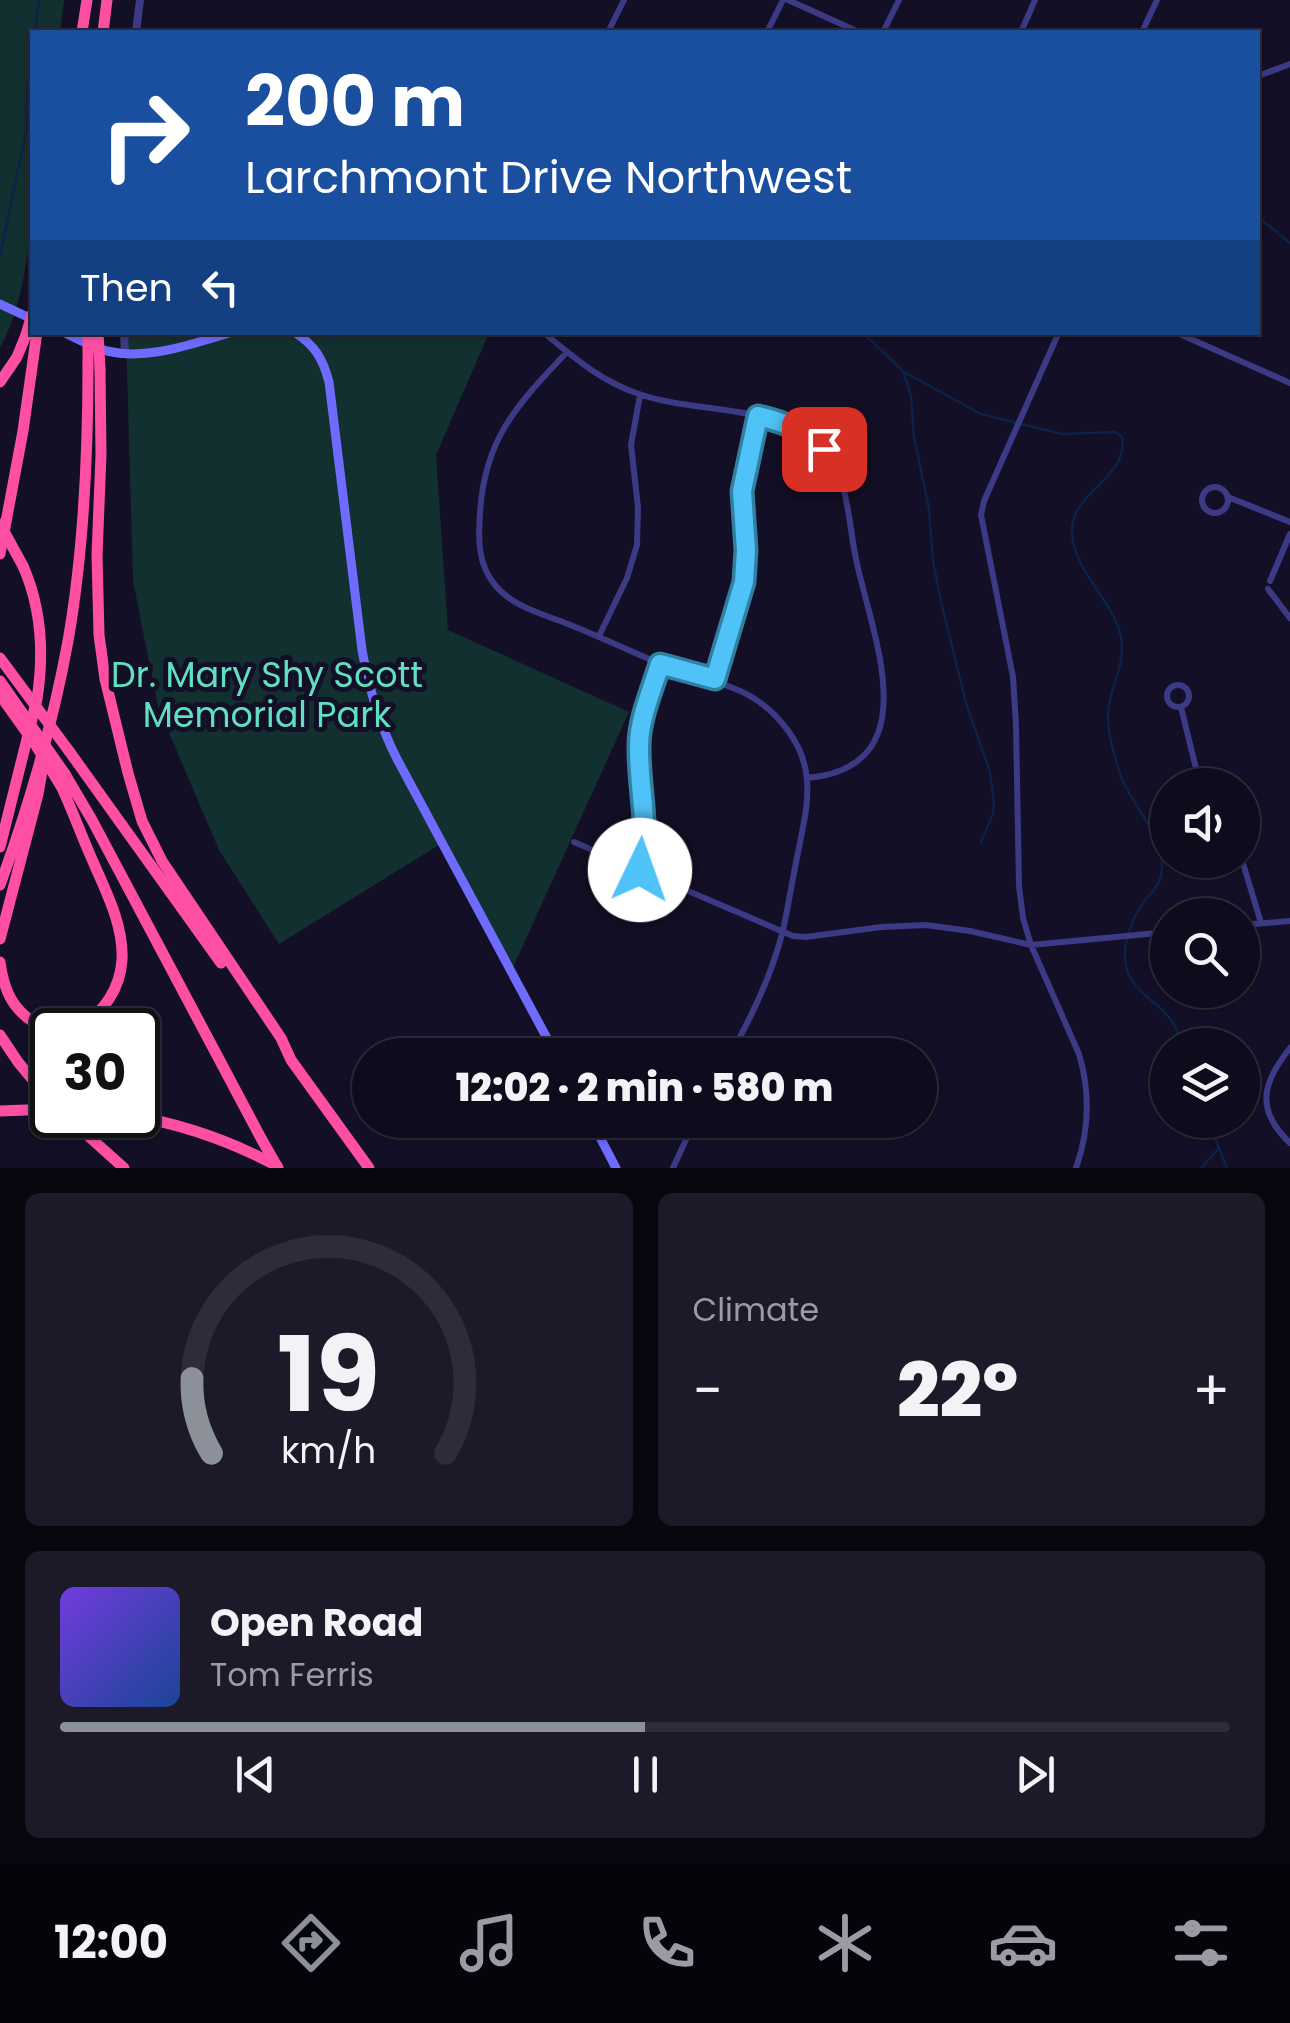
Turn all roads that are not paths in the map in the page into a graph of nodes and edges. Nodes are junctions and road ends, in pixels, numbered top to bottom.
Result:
1 (87, 0) edge
2 (108, 0) edge
3 (140, 0) edge
4 (624, 0) edge
5 (785, 0) edge
6 (899, 0) edge
7 (1035, 0) edge
8 (1158, 0) edge
9 (610, 29) edge
10 (82, 30) edge
11 (103, 30) edge
12 (136, 30) edge
13 (768, 30) edge
14 (854, 30) edge
15 (884, 30) edge
16 (1023, 30) edge
17 (1143, 30) edge
18 (1290, 64) edge
19 (1260, 75) edge
20 (0, 304) edge
21 (30, 315) edge
22 (69, 335) edge
23 (89, 335) edge
24 (98, 335) edge
25 (124, 335) edge
26 (222, 335) edge
27 (299, 335) edge
28 (547, 335) edge
29 (1057, 335) edge
30 (1182, 335) edge
31 (34, 336) edge
32 (567, 352) junction
33 (125, 354) junction
34 (94, 367) junction
35 (0, 382) edge
36 (1290, 384) edge
37 (640, 395) junction
38 (758, 416) junction
39 (1228, 498) junction
40 (1290, 522) edge
41 (0, 524) edge
42 (1290, 534) edge
43 (0, 554) edge
44 (1290, 618) edge
45 (599, 636) junction
46 (0, 658) edge
47 (660, 664) junction
48 (715, 679) junction
49 (0, 681) edge
50 (0, 695) edge
51 (1180, 707) dead end
52 (52, 718) junction
53 (1196, 768) edge
54 (807, 778) junction
55 (63, 780) junction
56 (574, 842) dead end
57 (0, 847) edge
58 (640, 870) junction
59 (1247, 878) edge
60 (0, 885) edge
61 (1290, 920) edge
62 (1261, 923) joint
63 (782, 933) junction
64 (1150, 934) edge
65 (0, 938) edge
66 (1031, 945) junction
67 (0, 962) edge
68 (0, 1035) edge
69 (547, 1038) edge
70 (739, 1038) edge
71 (1290, 1048) edge
72 (291, 1060) junction
73 (30, 1076) edge
74 (30, 1109) edge
75 (0, 1112) edge
76 (160, 1123) edge
77 (91, 1138) edge
78 (600, 1138) edge
79 (686, 1138) edge
80 (1290, 1143) edge
81 (124, 1168) edge
82 (279, 1168) edge
83 (369, 1168) edge
84 (616, 1168) edge
85 (674, 1168) edge
86 (1076, 1168) edge

1 - 10 highway
2 - 11 highway
3 - 12 street
4 - 9 street
5 - 13 street
5 - 14 street
6 - 15 street
7 - 16 street
8 - 17 street
18 - 19 street
20 - 21 main road
22 - 33 main road
23 - 34 highway, bridge
24 - 34 highway, bridge
25 - 33 street
26 - 33 main road
27 - 69 main road
28 - 32 street
29 - 66 street
30 - 36 street
31 - 35 highway
31 - 43 highway
32 - 37 street
32 - 45 street
34 - 52 highway
34 - 72 highway
37 - 38 street
37 - 45 street
38 - 48 street
38 - 54 street
39 - 39 street
39 - 40 street
41 - 57 highway, bridge
42 - 44 street
45 - 47 street
46 - 72 highway, bridge
47 - 48 street
47 - 58 street
48 - 54 street
49 - 55 highway, bridge
50 - 55 highway, bridge
51 - 53 street
52 - 60 highway
52 - 65 highway
54 - 63 street
55 - 67 highway
55 - 82 highway, bridge
56 - 58 street
58 - 63 street
59 - 62 street
61 - 62 street
63 - 66 street
63 - 70 street
64 - 66 street
66 - 86 street
68 - 73 highway
71 - 80 street
72 - 83 highway
74 - 75 highway
76 - 82 highway
77 - 81 highway
78 - 84 main road
79 - 85 street

